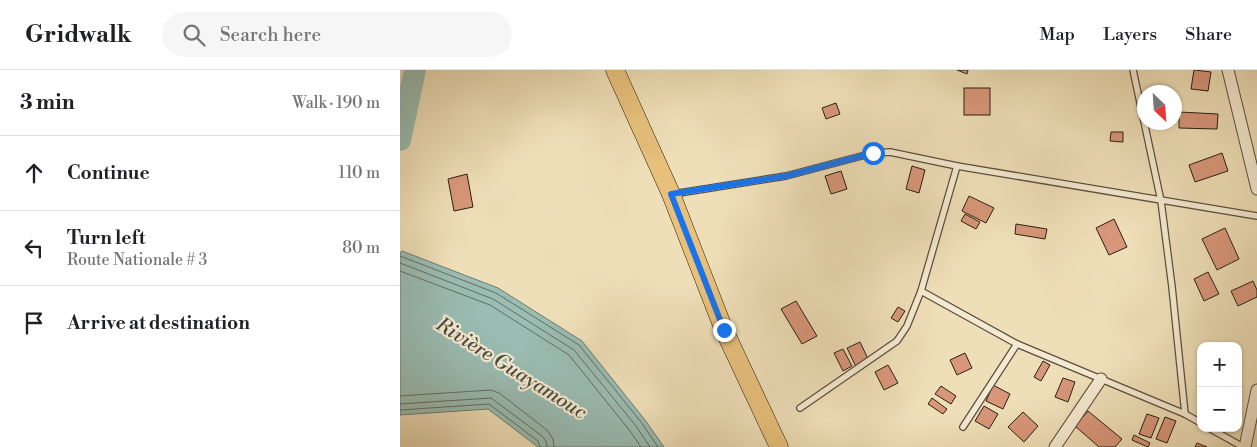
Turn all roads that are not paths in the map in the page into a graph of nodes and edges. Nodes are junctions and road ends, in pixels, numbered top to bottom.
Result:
1 (616, 70) edge
2 (1133, 70) edge
3 (1228, 70) edge
4 (957, 166) junction
5 (1257, 189) edge
6 (671, 194) junction
7 (1161, 201) junction
8 (1257, 216) edge
9 (921, 291) junction
10 (1017, 344) junction
11 (1101, 379) junction
12 (1257, 390) edge
13 (800, 408) dead end
14 (1185, 414) junction
15 (1197, 422) edge
16 (963, 427) dead end
17 (1216, 432) edge
18 (779, 447) edge
19 (1055, 447) edge
20 (1244, 447) edge

1 - 6 main road
2 - 7 lane
3 - 5 street
4 - 6 lane
4 - 7 lane
4 - 9 lane
6 - 18 main road
7 - 8 lane
7 - 14 lane
9 - 10 lane
9 - 13 lane
10 - 11 lane
10 - 16 lane
11 - 14 lane
11 - 19 street
12 - 20 street
14 - 15 lane
17 - 20 lane

